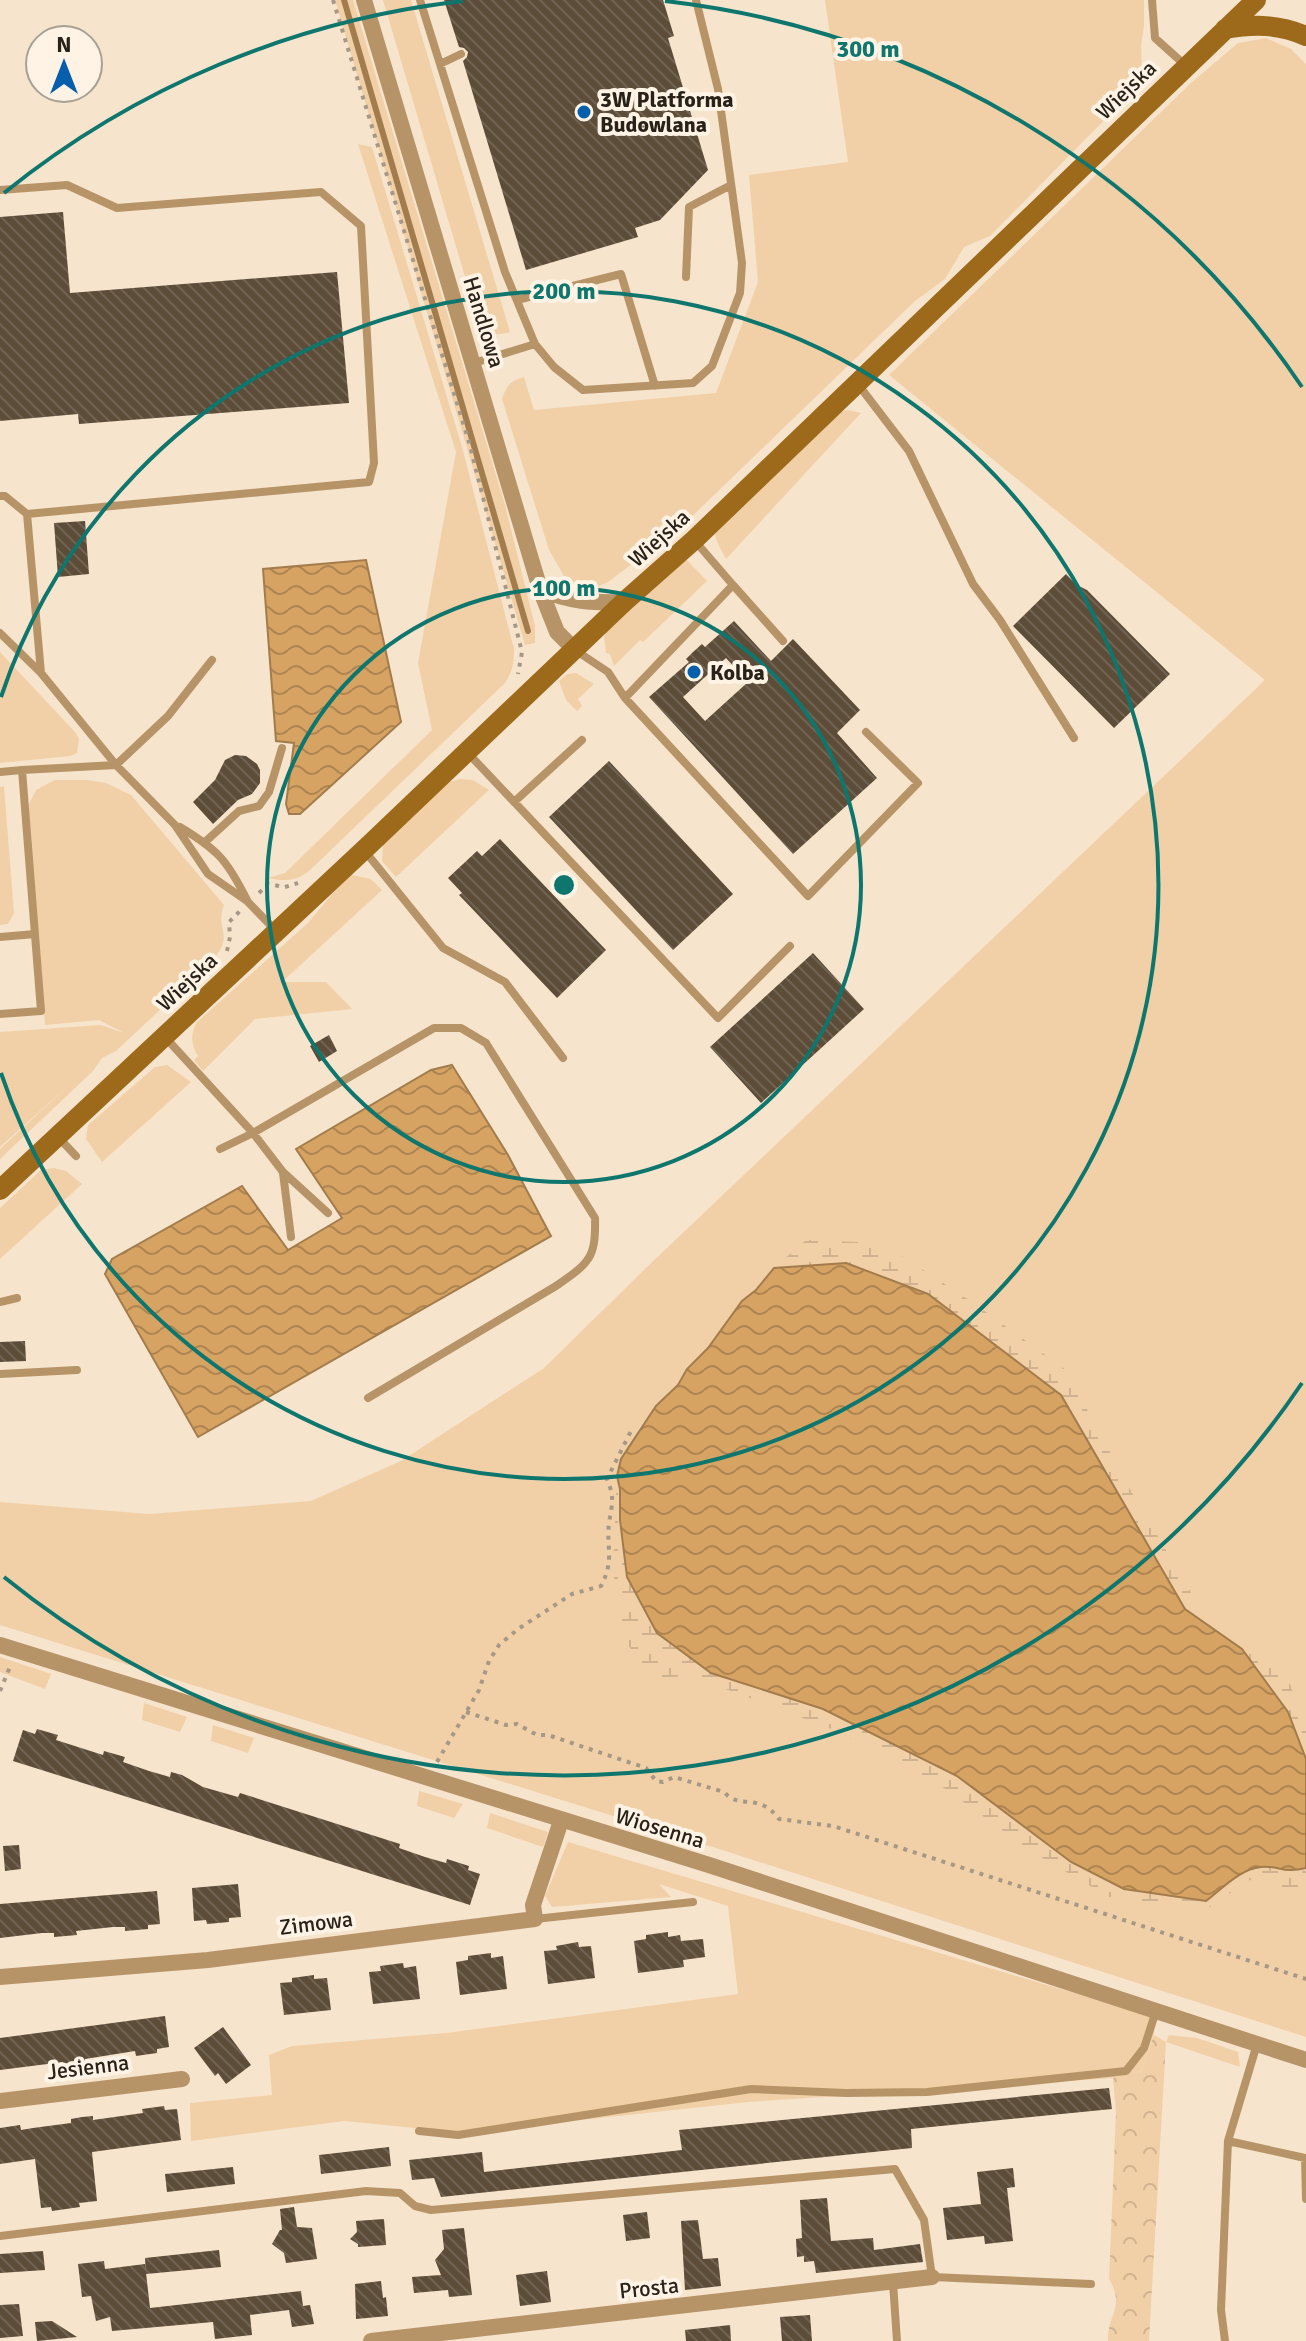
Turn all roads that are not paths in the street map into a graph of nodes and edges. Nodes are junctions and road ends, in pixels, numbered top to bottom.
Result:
1 (364, 0) edge
2 (420, 0) edge
3 (696, 0) edge
4 (1152, 0) edge
5 (1256, 0) edge
6 (1235, 27) junction
7 (1306, 36) edge
8 (461, 54) dead end
9 (440, 64) junction
10 (1186, 66) junction
11 (731, 185) junction
12 (0, 190) edge
13 (686, 277) dead end
14 (517, 300) junction
15 (535, 344) junction
16 (474, 363) junction
17 (857, 383) junction
18 (655, 386) junction
19 (0, 496) edge
20 (27, 514) junction
21 (694, 540) junction
22 (733, 585) junction
23 (540, 589) junction
24 (624, 602) junction
25 (0, 633) edge
26 (783, 641) dead end
27 (574, 649) junction
28 (212, 660) dead end
29 (41, 673) junction
30 (625, 698) junction
31 (866, 732) dead end
32 (1074, 738) dead end
33 (582, 740) dead end
34 (282, 748) dead end
35 (466, 751) junction
36 (116, 765) junction
37 (22, 770) junction
38 (0, 772) edge
39 (514, 802) junction
40 (175, 825) junction
41 (205, 842) junction
42 (364, 850) junction
43 (247, 901) junction
44 (276, 931) junction
45 (35, 934) junction
46 (0, 937) edge
47 (790, 946) dead end
48 (0, 1014) edge
49 (164, 1036) junction
50 (563, 1058) dead end
51 (253, 1133) junction
52 (57, 1136) junction
53 (220, 1149) dead end
54 (76, 1156) dead end
55 (283, 1172) junction
56 (0, 1190) edge
57 (328, 1213) dead end
58 (291, 1237) dead end
59 (17, 1298) dead end
60 (0, 1302) edge
61 (77, 1370) dead end
62 (0, 1374) edge
63 (368, 1398) dead end
64 (8, 1647) edge
65 (561, 1821) junction
66 (693, 1902) dead end
67 (535, 1919) junction
68 (0, 1977) edge
69 (1156, 2010) junction
70 (1257, 2043) junction
71 (1306, 2060) edge
72 (182, 2079) dead end
73 (0, 2101) edge
74 (419, 2131) dead end
75 (1228, 2141) junction
76 (1306, 2199) edge
77 (0, 2236) edge
78 (932, 2277) junction
79 (893, 2283) junction
80 (1091, 2284) dead end
81 (371, 2341) edge
82 (897, 2341) edge
83 (1225, 2341) edge

1 - 16 street, Handlowa
2 - 9 lane
3 - 11 lane
4 - 10 lane
5 - 6 street, Wiejska
6 - 7 street
6 - 10 street, Wiejska
8 - 9 lane
9 - 14 lane
10 - 17 street, Wiejska
11 - 13 lane
11 - 18 lane
12 - 20 lane
14 - 15 lane
14 - 18 lane
15 - 16 lane
15 - 18 lane
16 - 23 street, Handlowa
17 - 21 street, Wiejska
17 - 32 lane
19 - 20 lane
20 - 29 lane
21 - 22 lane
21 - 24 street, Wiejska
22 - 26 lane
22 - 30 lane
23 - 24 street
23 - 27 street, Handlowa
24 - 27 street, Wiejska
25 - 29 lane
27 - 30 lane
27 - 35 street, Wiejska
28 - 36 lane
29 - 36 lane
30 - 31 lane
33 - 39 lane
34 - 41 lane
35 - 39 lane
35 - 42 street, Wiejska
36 - 37 lane
36 - 40 lane
37 - 38 lane
37 - 45 lane
39 - 47 lane
40 - 41 lane
40 - 43 lane
41 - 43 lane
42 - 44 street, Wiejska
42 - 50 lane
43 - 44 lane
44 - 49 street, Wiejska
45 - 46 lane
45 - 48 lane
49 - 51 lane
49 - 52 street, Wiejska
51 - 53 lane
51 - 55 lane
51 - 63 lane
52 - 54 lane
52 - 56 street, Wiejska
55 - 57 lane
55 - 58 lane
59 - 60 lane
61 - 62 lane
64 - 65 street, Wiosenna
65 - 67 street
65 - 69 street, Wiosenna
66 - 67 lane
67 - 68 street, Zimowa
69 - 70 street, Wiosenna
69 - 74 lane
70 - 71 street, Wiosenna
70 - 75 lane
72 - 73 street, Jesienna
75 - 76 lane
75 - 83 lane
77 - 78 lane
78 - 79 street, Prosta
78 - 80 lane
79 - 81 street, Prosta
79 - 82 lane

